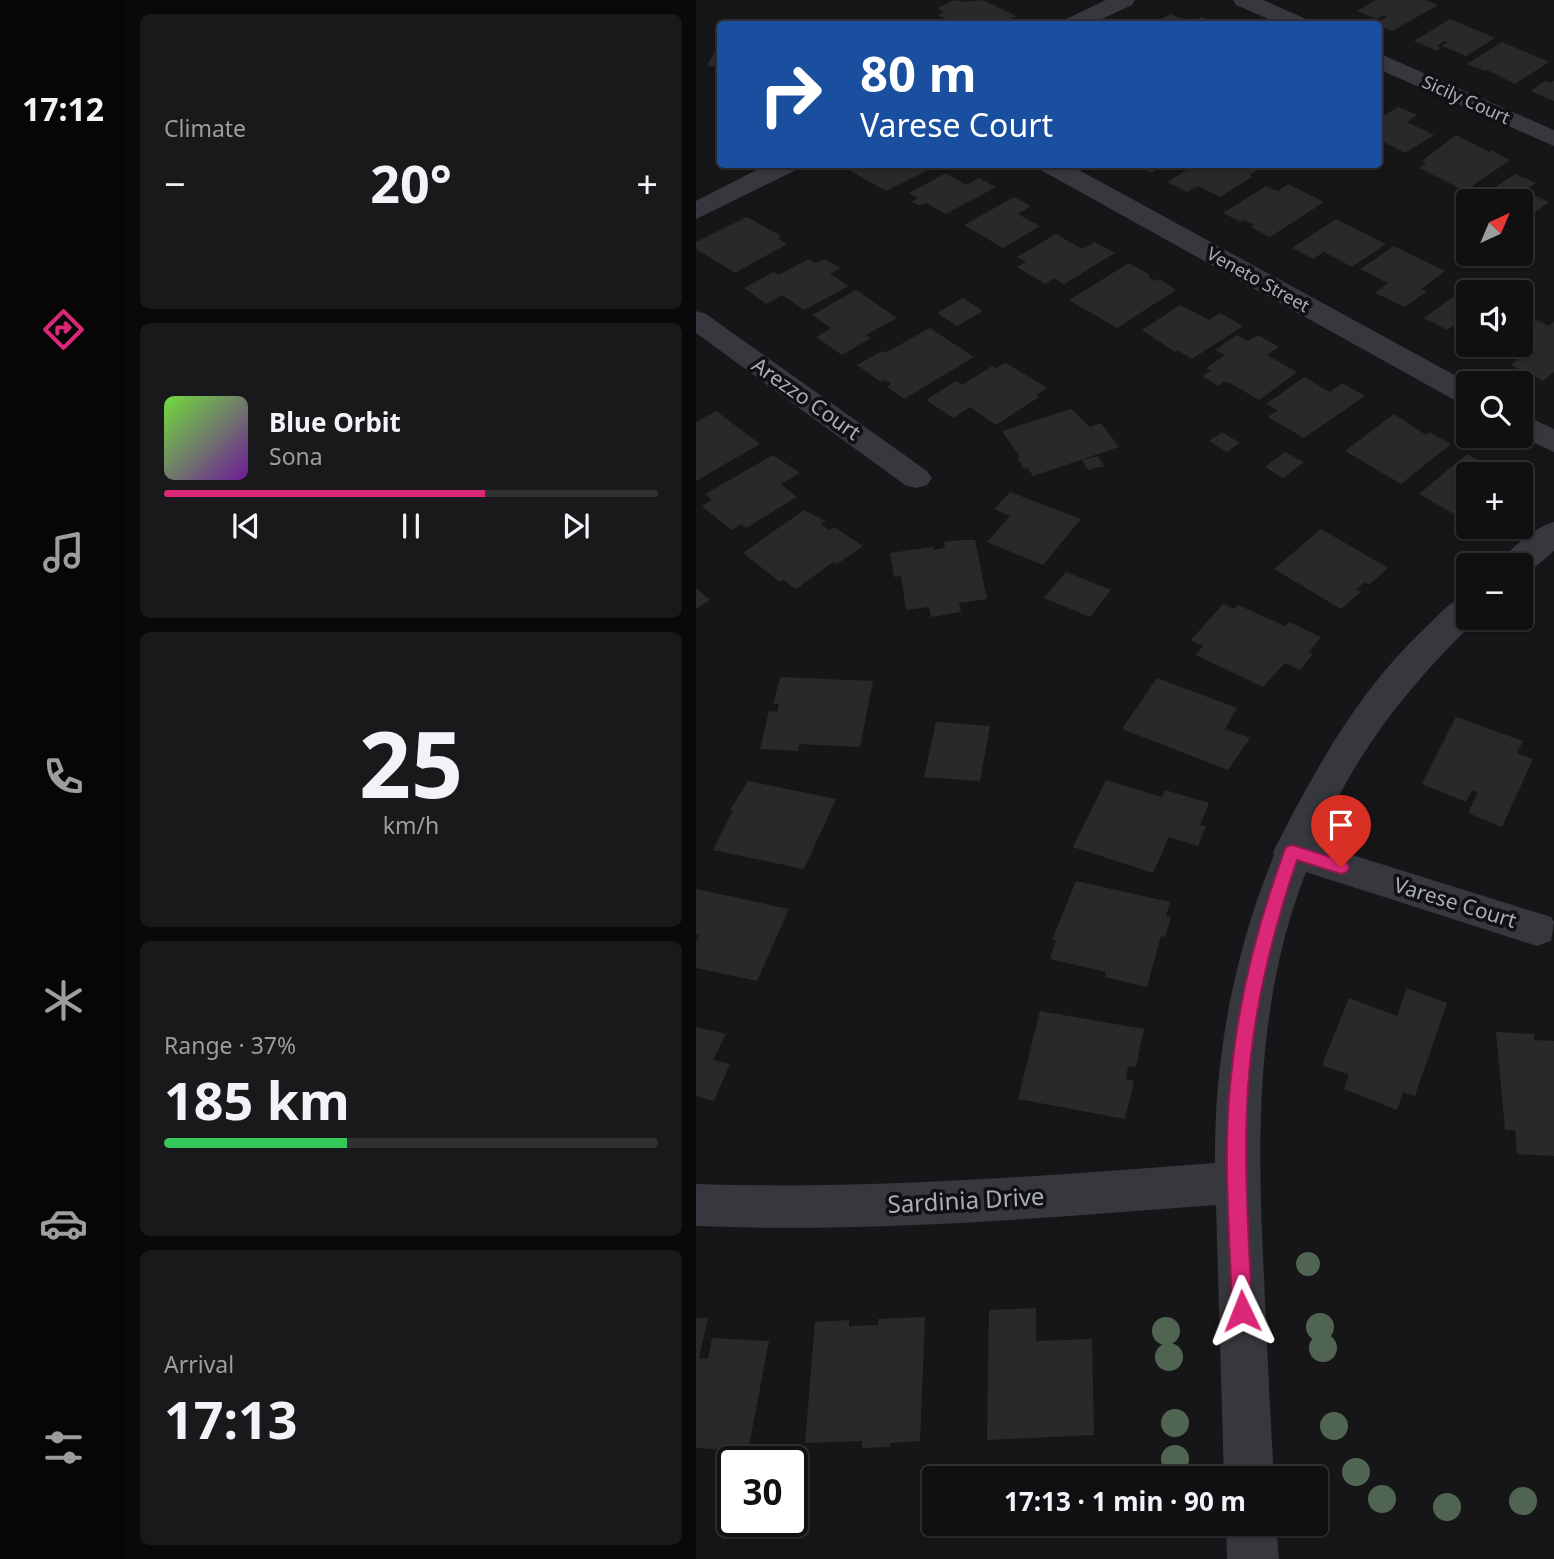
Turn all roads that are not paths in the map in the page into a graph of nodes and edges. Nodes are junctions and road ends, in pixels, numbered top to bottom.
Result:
1 (1124, 0) edge
2 (1244, 0) edge
3 (1080, 21) edge
4 (1291, 21) edge
5 (1382, 62) edge
6 (1554, 139) edge
7 (781, 168) edge
8 (1055, 168) edge
9 (696, 211) edge
10 (696, 320) edge
11 (1456, 388) edge
12 (1533, 430) edge
13 (1554, 442) edge
14 (916, 478) dead end
15 (1554, 533) edge
16 (1530, 553) edge
17 (1456, 619) edge
18 (1292, 852) junction
19 (1537, 929) dead end
20 (1236, 1182) junction
21 (696, 1205) edge
22 (1248, 1466) edge
23 (1251, 1536) edge
24 (1252, 1559) edge

1 - 3 street
2 - 4 street
5 - 6 street, Sicily Court
7 - 9 street
8 - 11 street, Veneto Street
10 - 14 street, Arezzo Court
12 - 13 street
15 - 16 street
17 - 18 street
18 - 19 street, Varese Court
18 - 20 street
20 - 21 street, Sardinia Drive
20 - 22 street
23 - 24 street

